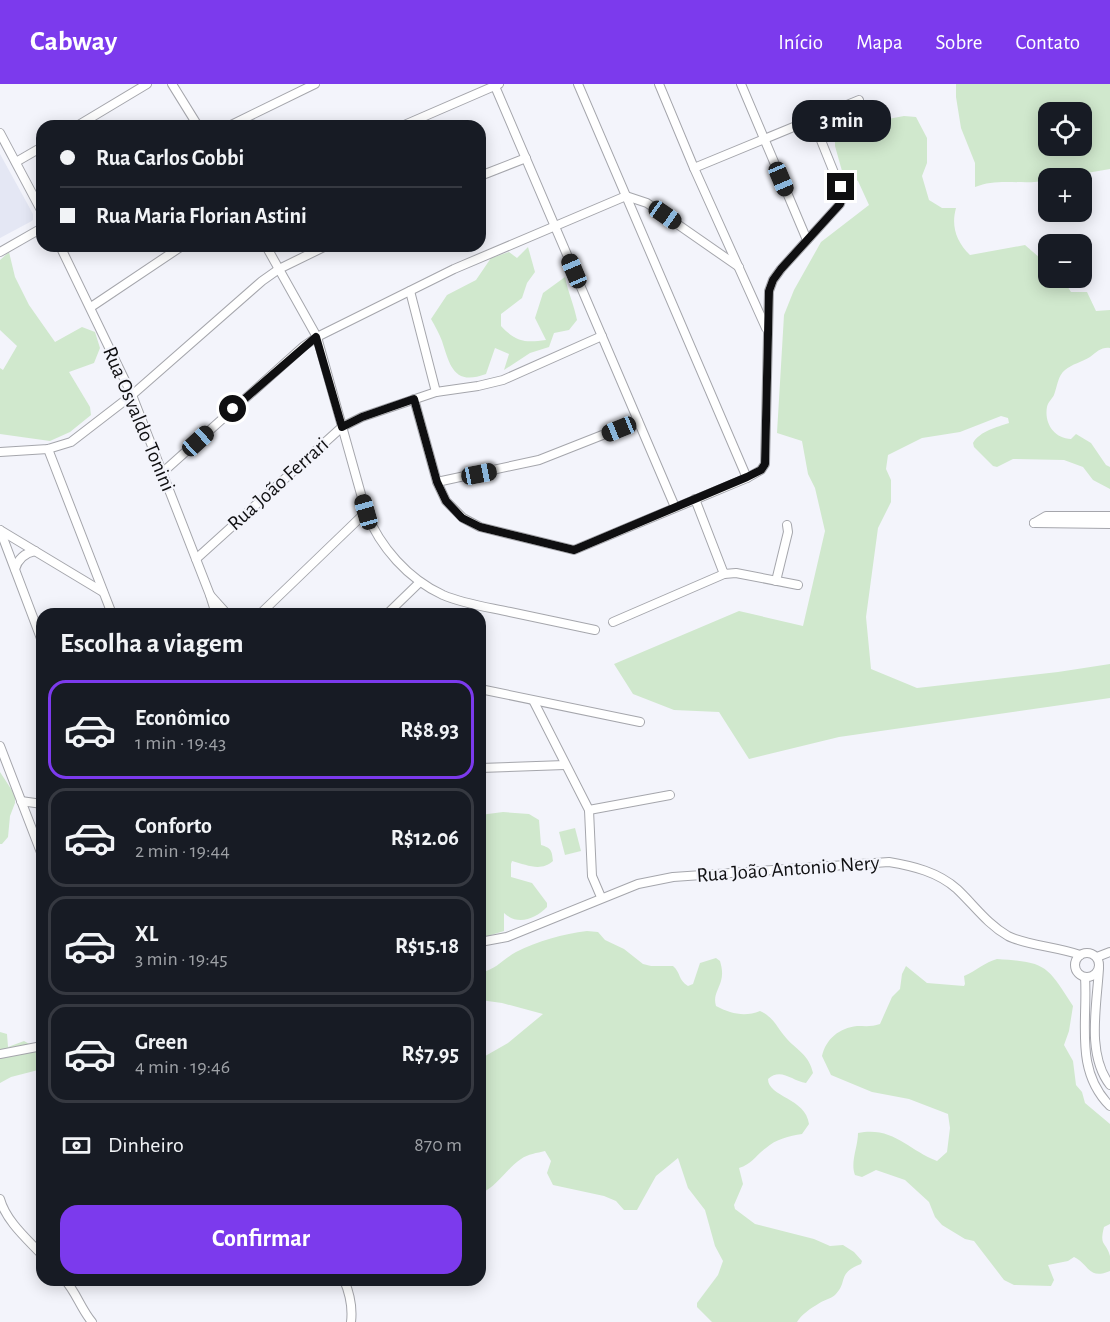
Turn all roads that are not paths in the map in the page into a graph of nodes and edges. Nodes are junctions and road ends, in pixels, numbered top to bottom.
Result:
1 (147, 84) edge
2 (172, 84) edge
3 (315, 84) edge
4 (578, 84) edge
5 (659, 84) edge
6 (741, 84) edge
7 (496, 85) edge
8 (859, 100) dead end
9 (812, 118) junction
10 (87, 120) edge
11 (194, 120) edge
12 (242, 120) edge
13 (416, 120) edge
14 (0, 133) edge
15 (764, 138) junction
16 (36, 150) edge
17 (526, 158) junction
18 (16, 162) junction
19 (694, 168) junction
20 (486, 174) edge
21 (626, 196) junction
22 (36, 200) edge
23 (555, 227) junction
24 (36, 231) edge
25 (807, 240) junction
26 (0, 252) edge
27 (63, 252) edge
28 (173, 252) edge
29 (269, 252) edge
30 (314, 252) edge
31 (739, 267) junction
32 (279, 269) junction
33 (410, 291) junction
34 (91, 307) junction
35 (768, 332) junction
36 (602, 336) junction
37 (316, 337) junction
38 (436, 392) junction
39 (132, 395) junction
40 (414, 399) junction
41 (638, 421) junction
42 (342, 427) junction
43 (48, 449) junction
44 (0, 452) edge
45 (163, 472) junction
46 (747, 477) junction
47 (437, 482) junction
48 (694, 499) junction
49 (675, 507) junction
50 (366, 512) junction
51 (1110, 516) edge
52 (1110, 524) edge
53 (787, 525) dead end
54 (0, 530) edge
55 (35, 551) junction
56 (196, 559) junction
57 (15, 569) junction
58 (724, 574) junction
59 (776, 581) junction
60 (420, 582) junction
61 (798, 585) dead end
62 (104, 592) junction
63 (210, 595) junction
64 (110, 608) edge
65 (214, 608) edge
66 (222, 608) edge
67 (266, 608) edge
68 (393, 608) edge
69 (614, 622) dead end
70 (36, 625) edge
71 (595, 630) dead end
72 (486, 690) edge
73 (534, 702) junction
74 (640, 722) dead end
75 (0, 746) edge
76 (565, 765) junction
77 (486, 768) edge
78 (670, 795) dead end
79 (21, 801) junction
80 (36, 803) edge
81 (589, 810) junction
82 (36, 840) edge
83 (602, 897) junction
84 (486, 941) edge
85 (1110, 952) edge
86 (1080, 955) junction
87 (1097, 957) junction
88 (1099, 968) junction
89 (1084, 977) junction
90 (36, 1048) edge
91 (0, 1054) edge
92 (1110, 1085) edge
93 (1110, 1106) edge
94 (0, 1198) edge
95 (36, 1249) edge
96 (68, 1286) edge
97 (347, 1286) edge
98 (92, 1322) edge
99 (351, 1322) edge

1 - 10 street
2 - 11 street
3 - 12 street
4 - 21 street
5 - 19 street
6 - 15 street
7 - 13 street
7 - 17 street
8 - 9 street
9 - 15 street
9 - 25 street
14 - 18 street
15 - 19 street
15 - 25 street
16 - 18 street
17 - 20 street
17 - 23 street
18 - 22 street
19 - 31 street
21 - 23 street
21 - 31 street
21 - 46 street
23 - 33 street
23 - 36 street
24 - 26 street
25 - 35 street
27 - 34 street, Rua Osvaldo Tonini
28 - 34 street
29 - 32 street
30 - 32 street
31 - 35 street
32 - 37 street
32 - 39 street
33 - 37 street
33 - 38 street
34 - 39 street, Rua Osvaldo Tonini
35 - 46 street
36 - 38 street, Rua João Ferrari
36 - 41 street
37 - 42 street
37 - 45 street
38 - 40 street, Rua João Ferrari
39 - 43 street
39 - 45 street, Rua Osvaldo Tonini
40 - 42 street, Rua João Ferrari
40 - 47 street
41 - 47 street
41 - 49 street
42 - 50 street
42 - 56 street, Rua João Ferrari
43 - 44 street
43 - 62 street
45 - 56 street, Rua Osvaldo Tonini
46 - 48 street
47 - 49 street
48 - 49 street
48 - 58 street
50 - 60 street
50 - 67 street
51 - 52 street
53 - 59 street
54 - 55 street
54 - 57 street
55 - 57 street
55 - 62 street
56 - 63 street, Rua Osvaldo Tonini
57 - 70 street
58 - 59 street
58 - 69 street
59 - 61 street
60 - 68 street
60 - 71 street
62 - 64 street
63 - 65 street, Rua Osvaldo Tonini
63 - 66 street, Rua Osvaldo Tonini
72 - 73 street
73 - 74 street
73 - 76 street
75 - 79 street
76 - 77 street
76 - 81 street
78 - 81 street
79 - 80 street
79 - 82 street
81 - 83 street
83 - 84 street, Rua João Antonio Nery
83 - 86 street, Rua João Antonio Nery
85 - 87 street
86 - 87 street
86 - 89 street
87 - 88 street
88 - 89 street
88 - 92 street
89 - 93 street
90 - 91 street
94 - 95 street
96 - 98 street
97 - 99 street

